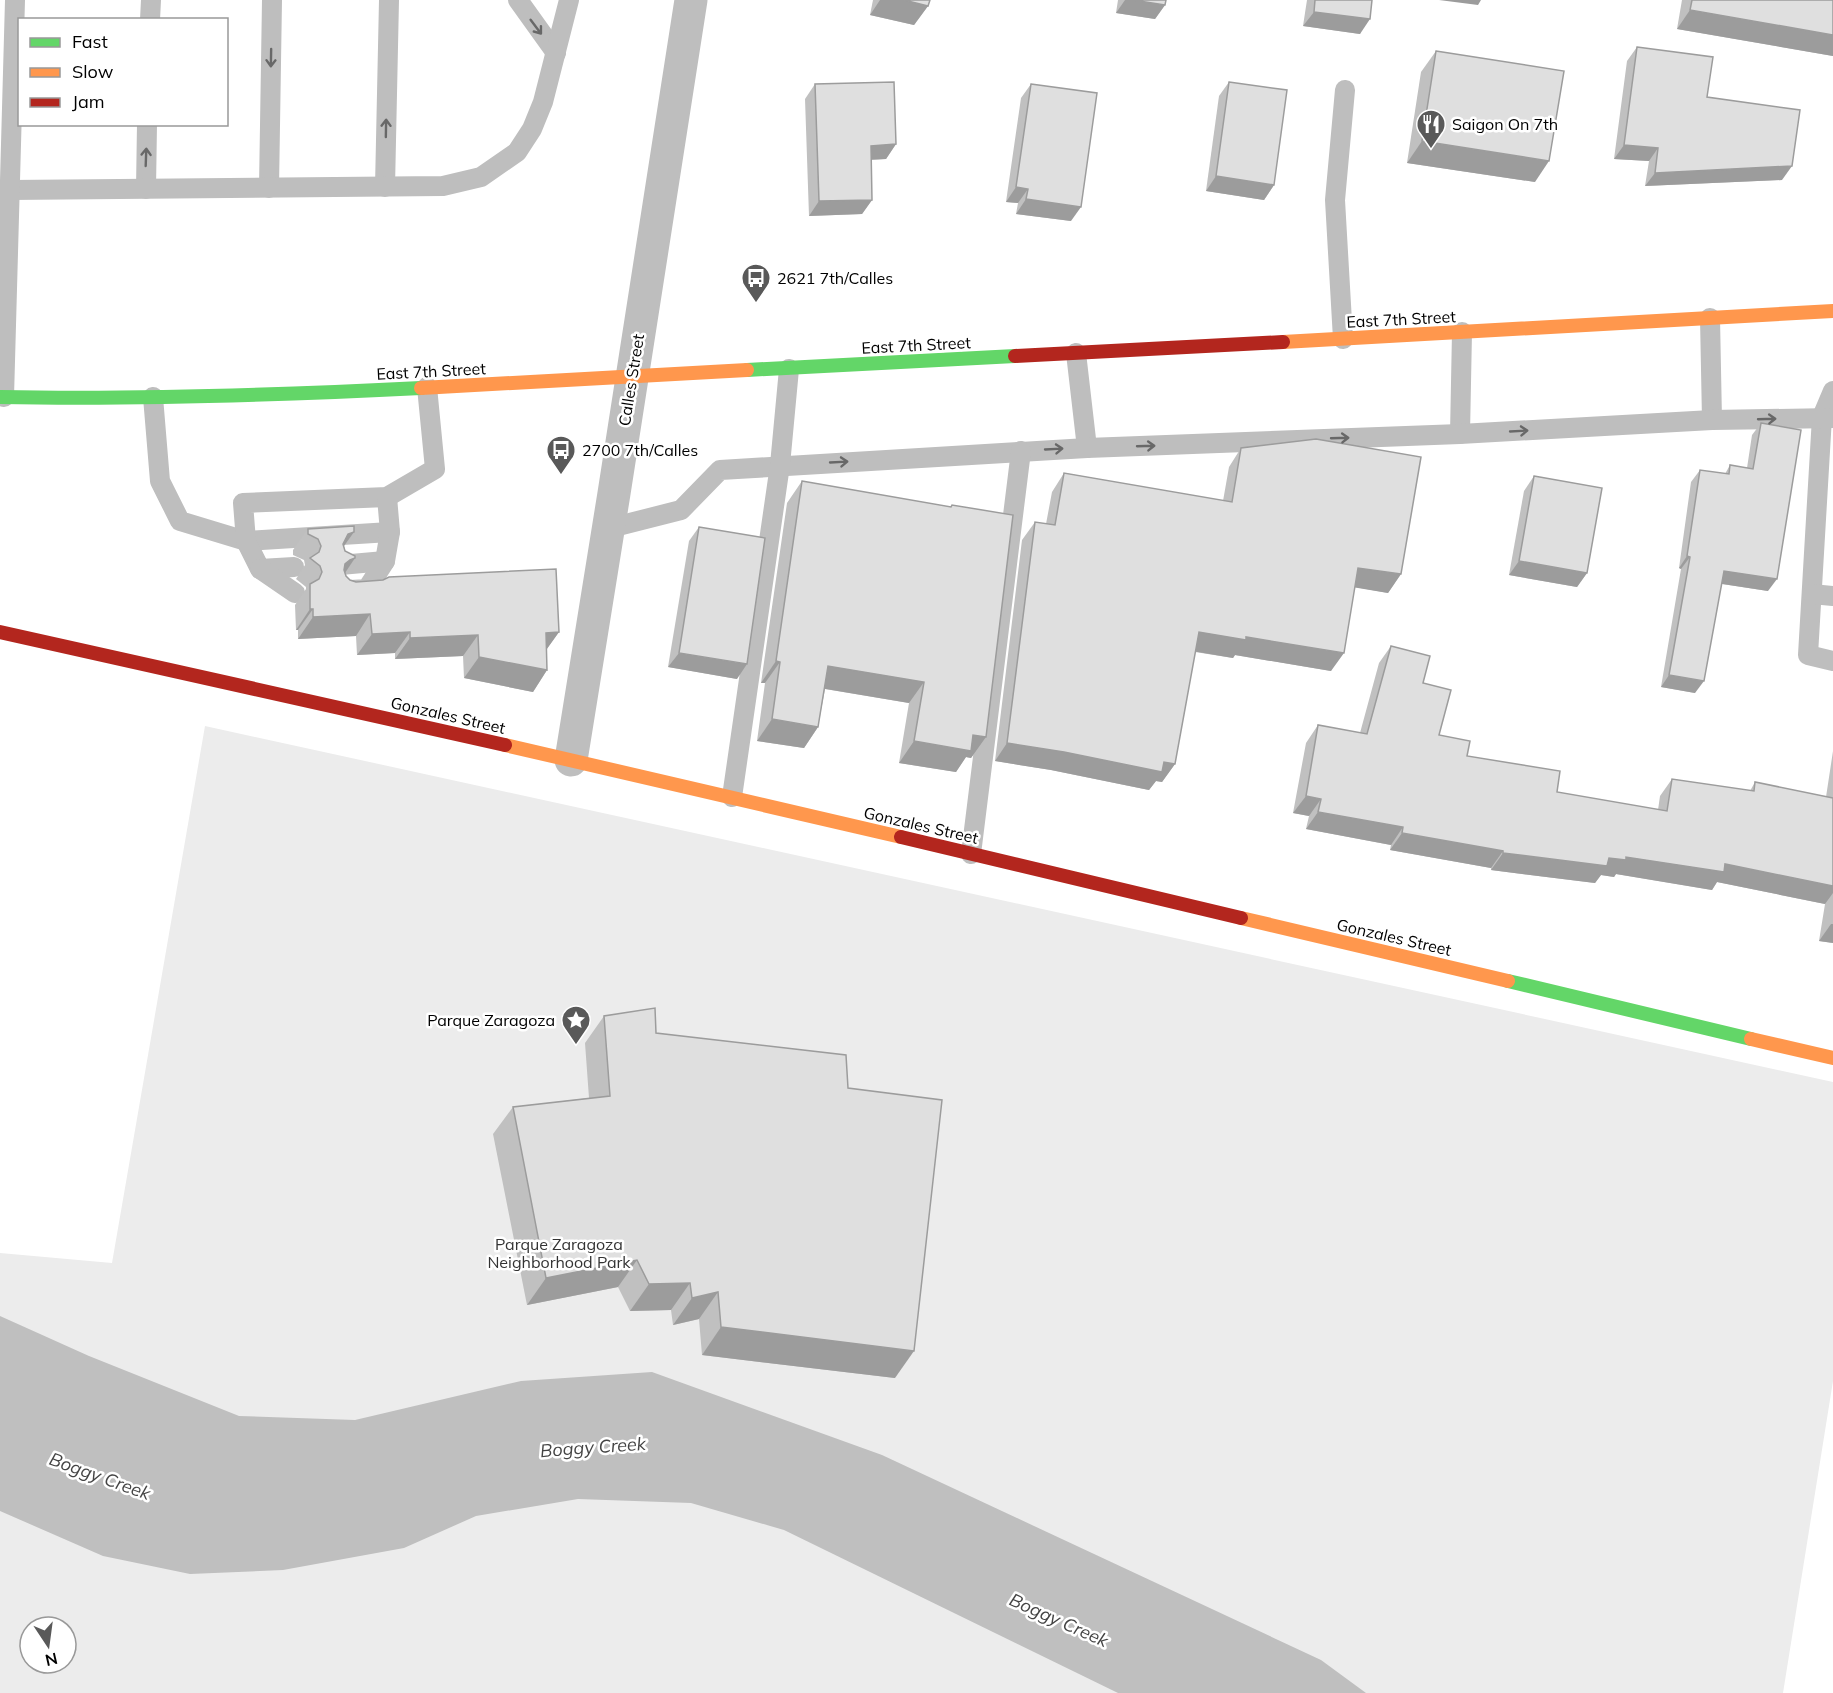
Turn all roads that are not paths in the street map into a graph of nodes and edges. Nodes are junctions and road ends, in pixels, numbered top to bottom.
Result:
1 (15, 0) edge
2 (151, 0) edge
3 (272, 0) edge
4 (388, 0) edge
5 (518, 0) edge
6 (569, 0) edge
7 (691, 0) edge
8 (150, 18) edge
9 (556, 52) junction
10 (6, 79) edge
11 (1345, 90) dead end
12 (147, 126) edge
13 (385, 186) junction
14 (269, 188) junction
15 (146, 189) junction
16 (6, 203) edge
17 (1833, 311) edge
18 (1710, 318) junction
19 (1462, 332) junction
20 (1343, 339) junction
21 (1076, 353) junction
22 (789, 369) junction
23 (632, 376) junction
24 (426, 387) junction
25 (1833, 391) edge
26 (2, 397) edge
27 (153, 397) junction
28 (1827, 417) edge
29 (1712, 420) junction
30 (1460, 434) junction
31 (1087, 448) junction
32 (1021, 451) junction
33 (780, 465) junction
34 (387, 497) junction
35 (610, 528) junction
36 (390, 532) junction
37 (246, 541) junction
38 (385, 561) junction
39 (340, 565) edge
40 (294, 567) dead end
41 (260, 569) junction
42 (341, 591) edge
43 (295, 593) dead end
44 (1812, 594) junction
45 (1833, 596) edge
46 (0, 632) edge
47 (1833, 661) edge
48 (571, 760) junction
49 (732, 797) junction
50 (971, 854) junction
51 (1833, 1058) edge

1 - 10 lane
2 - 8 lane
3 -> 14 lane
13 -> 4 lane
5 -> 9 lane
6 - 9 lane
7 - 23 street, Calles Street
9 - 13 lane
10 - 16 lane
11 - 20 lane
15 -> 12 lane
13 - 14 lane
14 - 15 lane
15 - 16 lane
16 - 26 lane
17 - 18 street, East 7th Street
18 - 19 street, East 7th Street
18 - 29 lane
19 - 20 street, East 7th Street
19 - 30 lane
20 - 21 street, East 7th Street
21 - 22 street, East 7th Street
21 - 31 lane
22 - 23 street, East 7th Street
22 - 33 lane
23 - 24 street, East 7th Street
23 - 35 street, Calles Street
24 - 27 street, East 7th Street
24 - 34 lane
25 - 28 lane
26 - 27 street, East 7th Street
27 - 37 lane
29 -> 28 lane
28 - 44 lane
30 -> 29 lane
31 -> 30 lane
32 -> 31 lane
33 -> 32 lane
32 - 50 lane
33 - 35 lane
33 - 49 lane
34 - 36 lane
34 - 37 lane
35 - 48 street, Calles Street
36 - 37 lane
36 - 38 lane
37 - 41 lane
38 - 39 lane
38 - 42 lane
40 - 41 lane
41 - 43 lane
44 - 45 lane
44 - 47 lane
46 - 48 street, Gonzales Street
48 - 49 street, Gonzales Street
49 - 50 street, Gonzales Street
50 - 51 street, Gonzales Street

